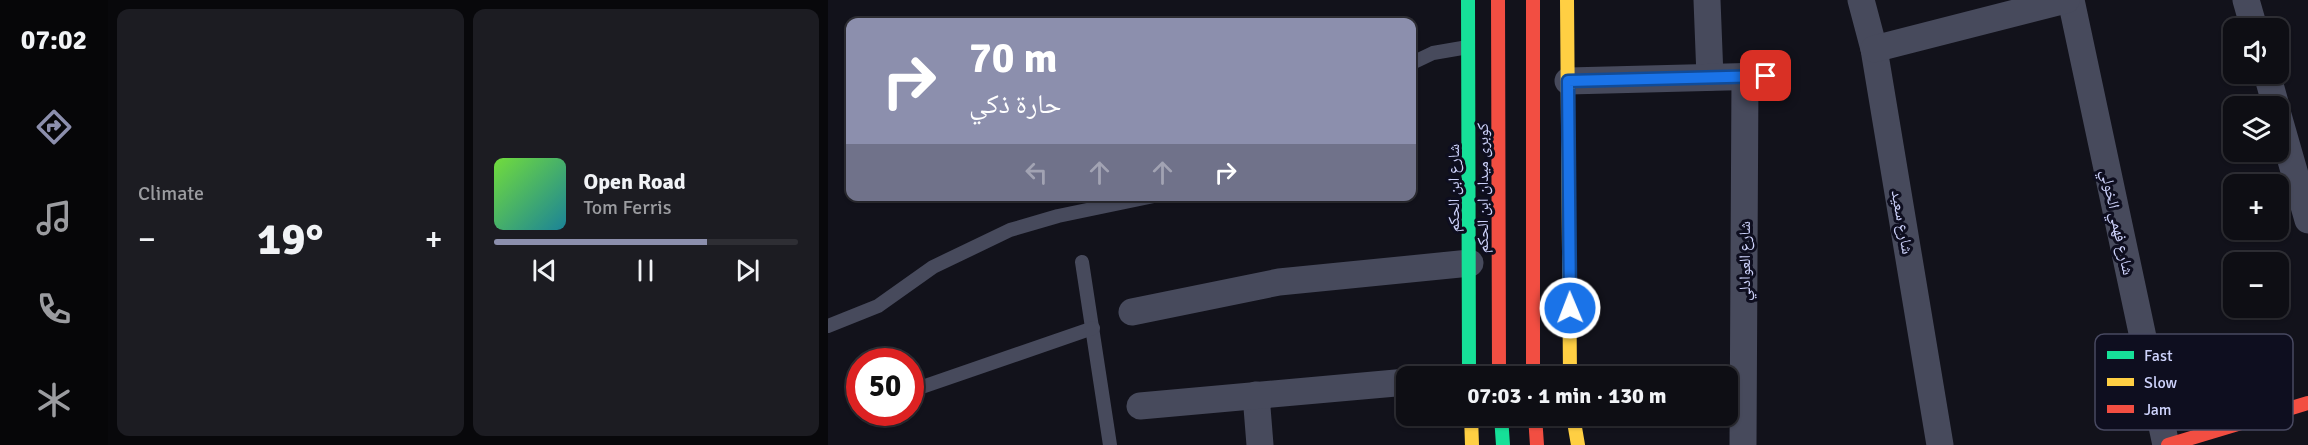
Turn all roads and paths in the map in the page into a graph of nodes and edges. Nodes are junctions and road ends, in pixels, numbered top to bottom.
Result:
1 (1468, 0) edge
2 (1497, 0) edge
3 (1533, 0) edge
4 (1567, 0) edge
5 (1707, 0) edge
6 (1861, 0) edge
7 (2068, 0) edge
8 (2246, 0) edge
9 (2251, 18) edge
10 (1468, 47) junction
11 (1874, 50) junction
12 (1416, 61) edge
13 (1710, 77) junction
14 (1568, 81) junction
15 (2289, 154) edge
16 (1130, 201) edge
17 (2308, 220) edge
18 (1082, 262) dead end
19 (1470, 263) junction
20 (1132, 312) dead end
21 (828, 326) edge
22 (1093, 328) junction
23 (2153, 334) edge
24 (1469, 366) edge
25 (1499, 366) edge
26 (1533, 366) edge
27 (1570, 366) edge
28 (1396, 383) edge
29 (924, 386) edge
30 (1256, 395) junction
31 (1140, 406) dead end
32 (1471, 426) edge
33 (1502, 426) edge
34 (1536, 426) edge
35 (1573, 426) edge
36 (2232, 430) edge
37 (2181, 443) edge
38 (1576, 444) edge
39 (1110, 445) edge
40 (1260, 445) edge
41 (1472, 445) edge
42 (1503, 445) edge
43 (1537, 445) edge
44 (1743, 445) edge
45 (1940, 445) edge

1 - 10 main road, شارع ابن الحكم
2 - 25 main road, كوبرى ميدان ابن الحكم
3 - 26 main road
4 - 14 main road
5 - 13 street
6 - 11 street, شارع سعيد
7 - 11 street
7 - 23 street, شارع فهمي الخولي
8 - 9 street
10 - 12 lane
10 - 19 main road, شارع ابن الحكم
11 - 45 street, شارع سعيد
13 - 14 street
13 - 44 street, شارع العوادلي
14 - 27 main road
15 - 17 street
16 - 21 lane
18 - 22 lane
19 - 20 street
19 - 24 main road, شارع ابن الحكم
22 - 29 lane
22 - 39 lane
28 - 30 street
30 - 31 street
30 - 40 street
32 - 41 main road
33 - 42 main road
34 - 43 main road
35 - 38 main road
36 - 37 main road

